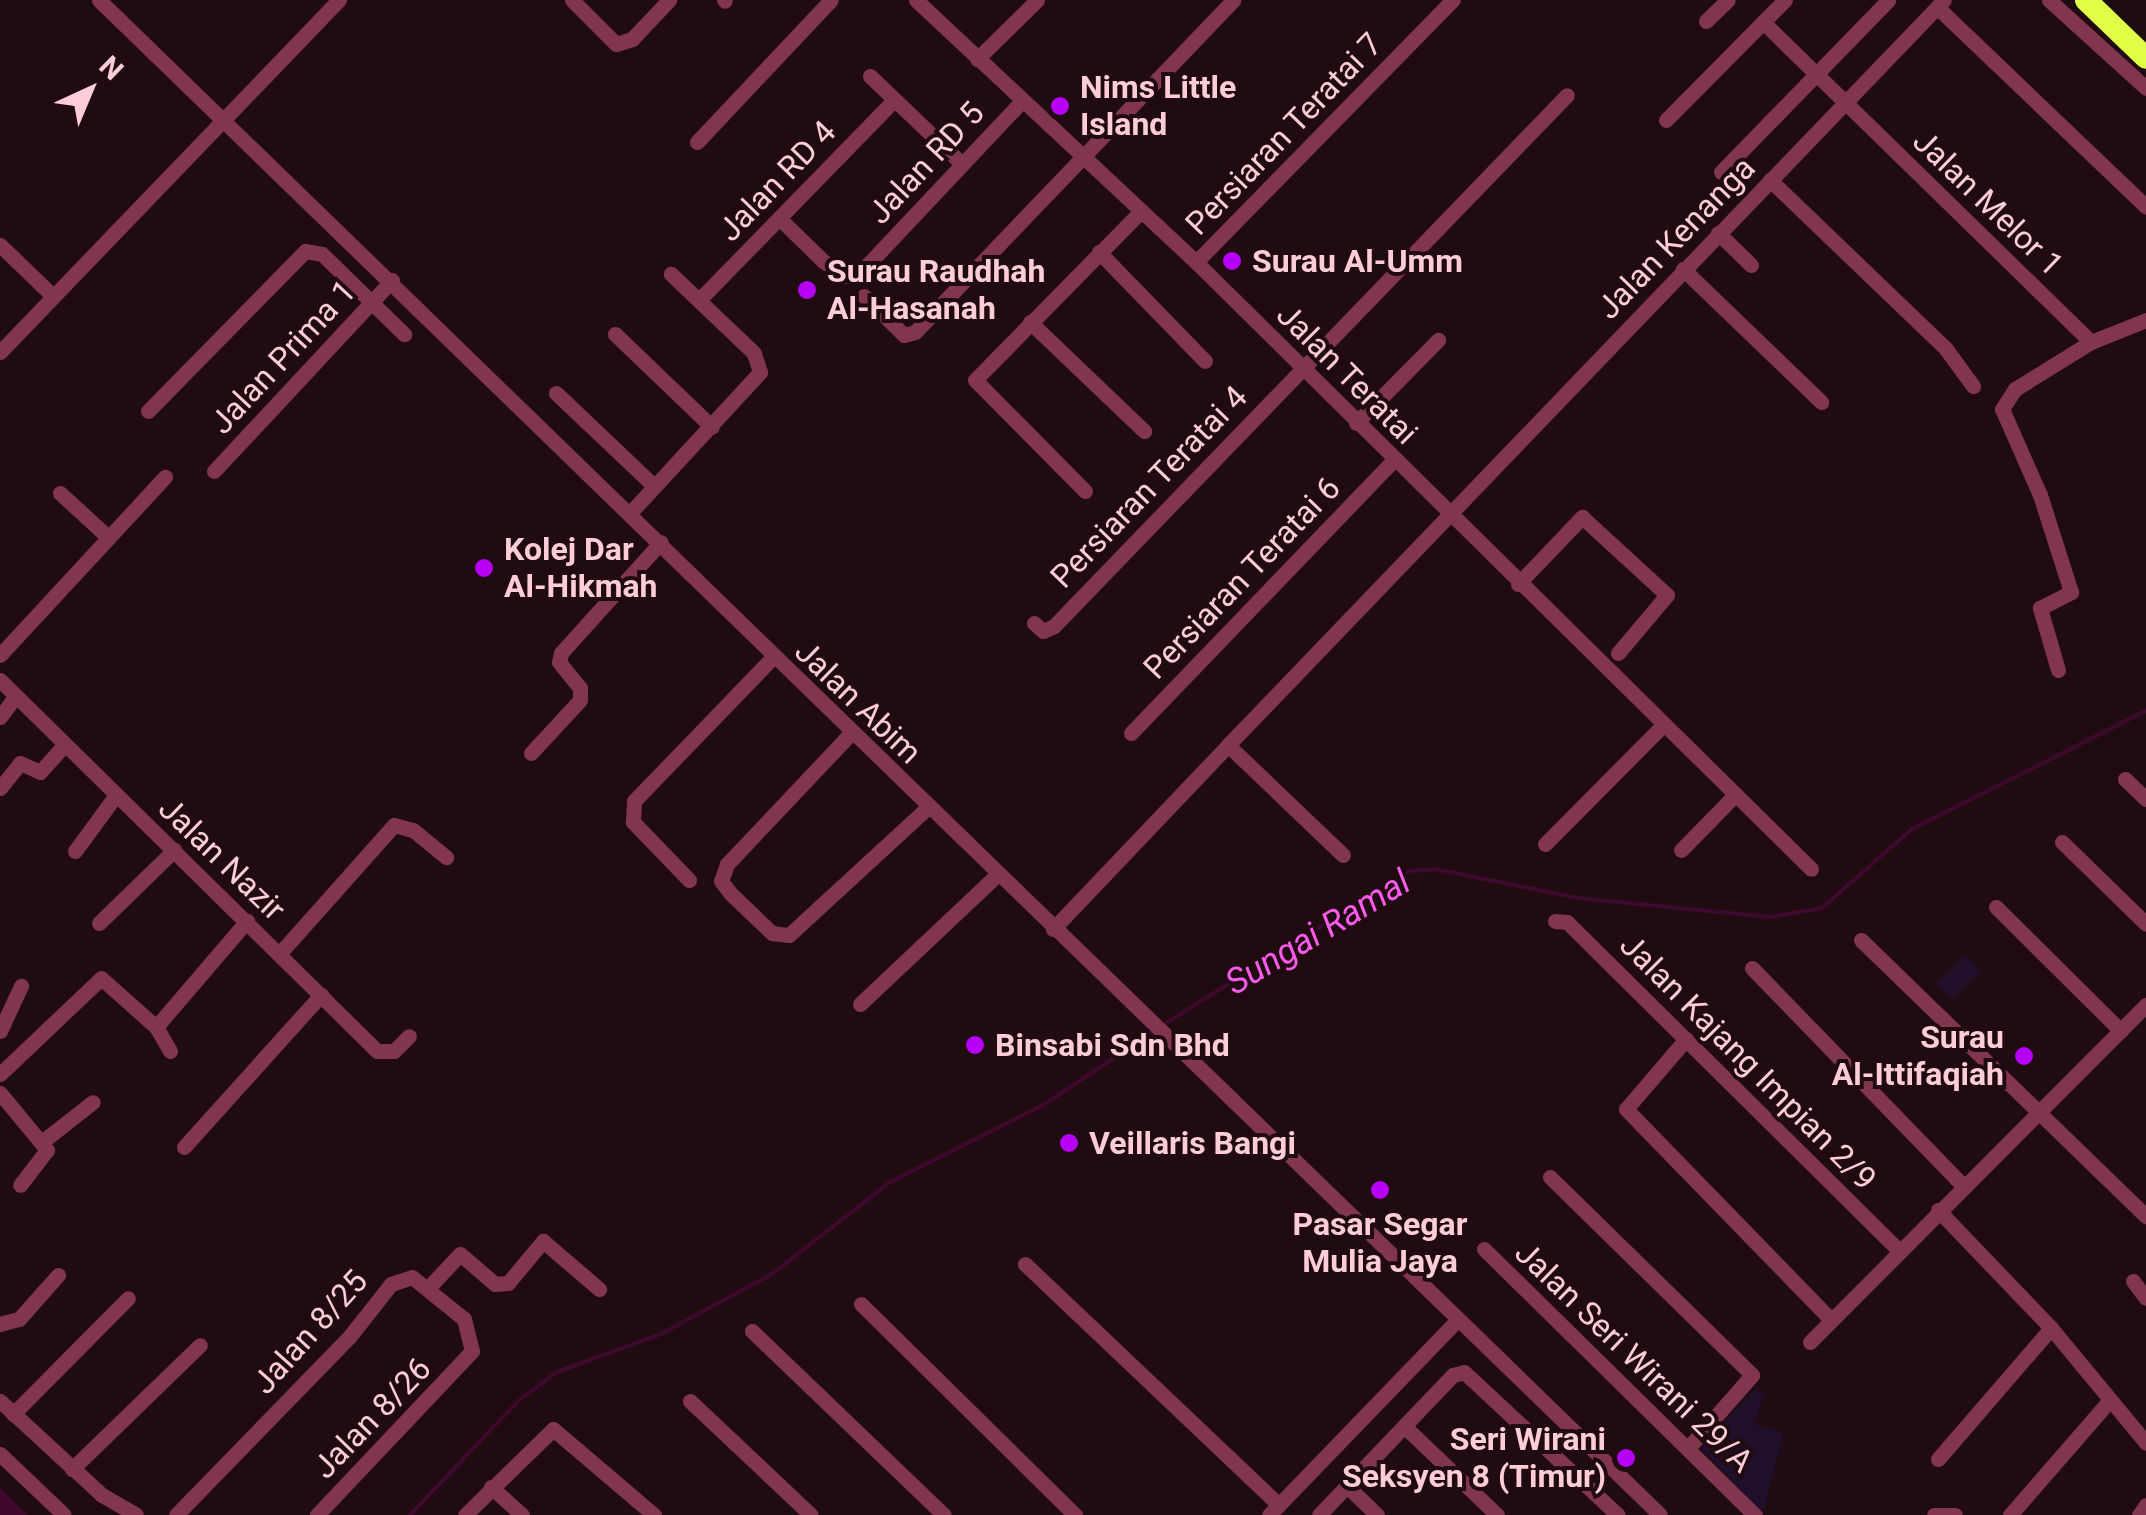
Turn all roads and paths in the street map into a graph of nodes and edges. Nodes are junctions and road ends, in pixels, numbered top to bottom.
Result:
1 (98, 0) edge
2 (339, 0) edge
3 (572, 0) edge
4 (669, 0) edge
5 (831, 0) edge
6 (916, 0) edge
7 (1037, 0) edge
8 (1233, 0) edge
9 (1453, 0) edge
10 (1728, 0) edge
11 (1784, 0) edge
12 (1888, 0) edge
13 (2050, 0) edge
14 (2086, 0) edge
15 (2107, 0) edge
16 (1940, 3) edge
17 (1706, 21) dead end
18 (1763, 22) junction
19 (2146, 47) edge
20 (2146, 58) edge
21 (977, 60) junction
22 (1816, 74) junction
23 (870, 76) dead end
24 (2146, 88) edge
25 (1568, 96) dead end
26 (894, 100) junction
27 (1020, 102) junction
28 (1847, 103) junction
29 (222, 120) junction
30 (1666, 120) dead end
31 (697, 142) dead end
32 (1080, 158) junction
33 (961, 164) junction
34 (1721, 172) dead end
35 (1770, 180) junction
36 (2146, 207) edge
37 (1141, 211) junction
38 (779, 218) junction
39 (1718, 234) junction
40 (0, 245) edge
41 (1099, 252) junction
42 (1196, 262) junction
43 (1751, 265) dead end
44 (1683, 270) junction
45 (671, 274) dead end
46 (392, 280) junction
47 (53, 296) junction
48 (864, 296) dead end
49 (699, 300) junction
50 (371, 302) junction
51 (2146, 320) edge
52 (1030, 322) junction
53 (404, 334) dead end
54 (614, 334) dead end
55 (1438, 340) dead end
56 (2091, 342) junction
57 (0, 352) edge
58 (1205, 361) dead end
59 (1301, 368) junction
60 (1973, 386) dead end
61 (556, 393) dead end
62 (1821, 402) dead end
63 (148, 411) dead end
64 (1356, 422) junction
65 (712, 427) junction
66 (1144, 431) dead end
67 (1394, 460) junction
68 (214, 471) dead end
69 (165, 477) dead end
70 (654, 486) junction
71 (1085, 491) dead end
72 (60, 492) dead end
73 (630, 513) junction
74 (1447, 514) junction
75 (108, 537) junction
76 (661, 542) junction
77 (1518, 584) junction
78 (1034, 623) dead end
79 (1618, 653) dead end
80 (0, 655) edge
81 (773, 657) junction
82 (2058, 670) dead end
83 (0, 680) edge
84 (15, 697) junction
85 (0, 717) edge
86 (1662, 725) junction
87 (852, 732) junction
88 (1130, 733) dead end
89 (64, 745) junction
90 (1228, 745) junction
91 (531, 754) dead end
92 (2125, 779) dead end
93 (0, 788) edge
94 (116, 794) junction
95 (1735, 796) junction
96 (2146, 800) edge
97 (927, 808) junction
98 (2062, 842) dead end
99 (1545, 844) dead end
100 (174, 850) junction
101 (1681, 850) dead end
102 (75, 851) dead end
103 (1343, 854) dead end
104 (446, 857) dead end
105 (1810, 869) dead end
106 (997, 875) junction
107 (688, 880) dead end
108 (1996, 907) dead end
109 (247, 921) junction
110 (1556, 921) dead end
111 (99, 923) dead end
112 (2146, 924) edge
113 (1053, 929) junction
114 (1861, 940) dead end
115 (280, 953) junction
116 (1752, 968) dead end
117 (22, 986) dead end
118 (321, 995) junction
119 (860, 1004) dead end
120 (2146, 1005) edge
121 (156, 1027) junction
122 (0, 1031) edge
123 (2120, 1031) junction
124 (409, 1036) dead end
125 (1686, 1039) junction
126 (170, 1051) dead end
127 (0, 1074) edge
128 (1, 1096) edge
129 (93, 1102) dead end
130 (2037, 1113) junction
131 (43, 1141) junction
132 (184, 1147) dead end
133 (1550, 1176) dead end
134 (20, 1184) dead end
135 (1963, 1186) junction
136 (1938, 1210) junction
137 (2146, 1216) edge
138 (1484, 1249) dead end
139 (1899, 1250) junction
140 (1025, 1264) dead end
141 (58, 1276) dead end
142 (2133, 1281) dead end
143 (429, 1287) junction
144 (599, 1288) dead end
145 (128, 1298) dead end
146 (2146, 1298) edge
147 (861, 1304) dead end
148 (1828, 1318) junction
149 (1458, 1319) junction
150 (0, 1324) edge
151 (2051, 1328) junction
152 (752, 1331) dead end
153 (1810, 1342) dead end
154 (200, 1345) dead end
155 (2110, 1400) junction
156 (0, 1401) edge
157 (690, 1401) dead end
158 (14, 1414) junction
159 (1404, 1426) junction
160 (2146, 1444) edge
161 (1688, 1448) junction
162 (0, 1454) edge
163 (1938, 1459) dead end
164 (72, 1469) junction
165 (1347, 1486) junction
166 (491, 1487) junction
167 (2146, 1505) edge
168 (1274, 1510) edge
169 (1750, 1511) edge
170 (64, 1515) edge
171 (136, 1515) edge
172 (176, 1515) edge
173 (317, 1515) edge
174 (465, 1515) edge
175 (522, 1515) edge
176 (654, 1515) edge
177 (811, 1515) edge
178 (944, 1515) edge
179 (1075, 1515) edge
180 (1319, 1515) edge
181 (1378, 1515) edge
182 (1497, 1515) edge
183 (1618, 1515) edge
184 (1660, 1515) edge
185 (1934, 1515) edge
186 (1955, 1515) edge
187 (2010, 1515) edge
188 (2139, 1515) edge

1 - 29 street, Jalan Abim
2 - 29 street
3 - 4 street
5 - 31 street
6 - 21 street, Jalan Teratai
7 - 21 street
8 - 32 street
9 - 42 street, Persiaran Teratai 7
10 - 17 street
11 - 18 street
12 - 22 street
13 - 24 street
14 - 20 highway
15 - 19 highway
16 - 28 street, Jalan Kenanga
16 - 36 street
18 - 22 street, Jalan Melor 1
18 - 30 street
21 - 27 street, Jalan Teratai
22 - 28 street, Jalan Melor 1
22 - 34 street
23 - 26 street
25 - 59 street
26 - 33 street
26 - 38 street, Jalan RD 4
27 - 32 street, Jalan Teratai
27 - 33 street, Jalan RD 5
28 - 35 street, Jalan Kenanga
28 - 56 street, Jalan Melor 1
29 - 46 street, Jalan Abim
29 - 47 street
32 - 37 street, Jalan Teratai
32 - 48 street
33 - 38 street, Jalan RD 5
35 - 39 street, Jalan Kenanga
35 - 60 street
37 - 41 street
37 - 42 street, Jalan Teratai
38 - 49 street, Jalan RD 4
39 - 43 street
39 - 44 street, Jalan Kenanga
40 - 47 street
41 - 52 street
41 - 58 street
42 - 59 street, Jalan Teratai
44 - 62 street
44 - 74 street, Jalan Kenanga
45 - 49 street
46 - 50 street, Jalan Prima 1
46 - 73 street, Jalan Abim
47 - 57 street
49 - 65 street
50 - 53 street
50 - 63 street
50 - 68 street, Jalan Prima 1
51 - 56 street
52 - 66 street
52 - 71 street
54 - 65 street
55 - 64 street
56 - 82 street
59 - 64 street, Jalan Teratai
59 - 78 street, Persiaran Teratai 4
61 - 70 street
64 - 67 street, Jalan Teratai
65 - 70 street
67 - 74 street, Jalan Teratai
67 - 88 street, Persiaran Teratai 6
69 - 75 street
70 - 73 street
72 - 75 street
73 - 76 street, Jalan Abim
74 - 77 street, Jalan Teratai
74 - 90 street, Jalan Kenanga
75 - 80 street
76 - 81 street, Jalan Abim
76 - 91 street
77 - 79 street
77 - 86 street, Jalan Teratai
81 - 87 street, Jalan Abim
81 - 107 street
83 - 84 street, Jalan Nazir
84 - 85 street
84 - 89 street, Jalan Nazir
86 - 95 street, Jalan Teratai
86 - 99 street
87 - 97 street, Jalan Abim
87 - 97 street
89 - 93 street
89 - 94 street, Jalan Nazir
90 - 103 street
90 - 113 street, Jalan Kenanga
92 - 96 street
94 - 100 street, Jalan Nazir
94 - 102 street
95 - 101 street
95 - 105 street, Jalan Teratai
97 - 106 street, Jalan Abim
98 - 112 street
100 - 109 street, Jalan Nazir
100 - 111 street
104 - 115 street
106 - 113 street, Jalan Abim
106 - 119 street
108 - 123 street
109 - 115 street, Jalan Nazir
109 - 121 street
110 - 125 street, Jalan Kajang Impian 2/9
113 - 149 street, Jalan Abim
114 - 130 street
115 - 118 street, Jalan Nazir
116 - 135 street
117 - 122 street
118 - 124 street, Jalan Nazir
118 - 132 street
120 - 123 street
121 - 126 street
121 - 127 street
123 - 130 street
125 - 139 street, Jalan Kajang Impian 2/9
125 - 148 street
128 - 131 street
129 - 131 street
130 - 135 street
130 - 137 street
131 - 134 street
133 - 161 street
135 - 136 street
136 - 139 street
136 - 151 street
138 - 161 street, Jalan Seri Wirani 29/A
139 - 148 street
140 - 168 street
141 - 150 street
142 - 146 street
143 - 144 street
143 - 172 street, Jalan 8/25
143 - 173 street, Jalan 8/26
145 - 158 street
147 - 179 street
148 - 153 street
149 - 168 street
149 - 184 street, Jalan Abim
151 - 155 street
151 - 163 street
152 - 178 street
154 - 164 street
155 - 160 street
155 - 187 street
156 - 158 street
157 - 177 street
158 - 164 street
159 - 165 street
159 - 182 street
159 - 183 street
161 - 169 street, Jalan Seri Wirani 29/A
162 - 170 street
164 - 171 street
165 - 180 street
165 - 181 street
166 - 174 street
166 - 175 street
166 - 176 street
167 - 188 street
185 - 186 street

